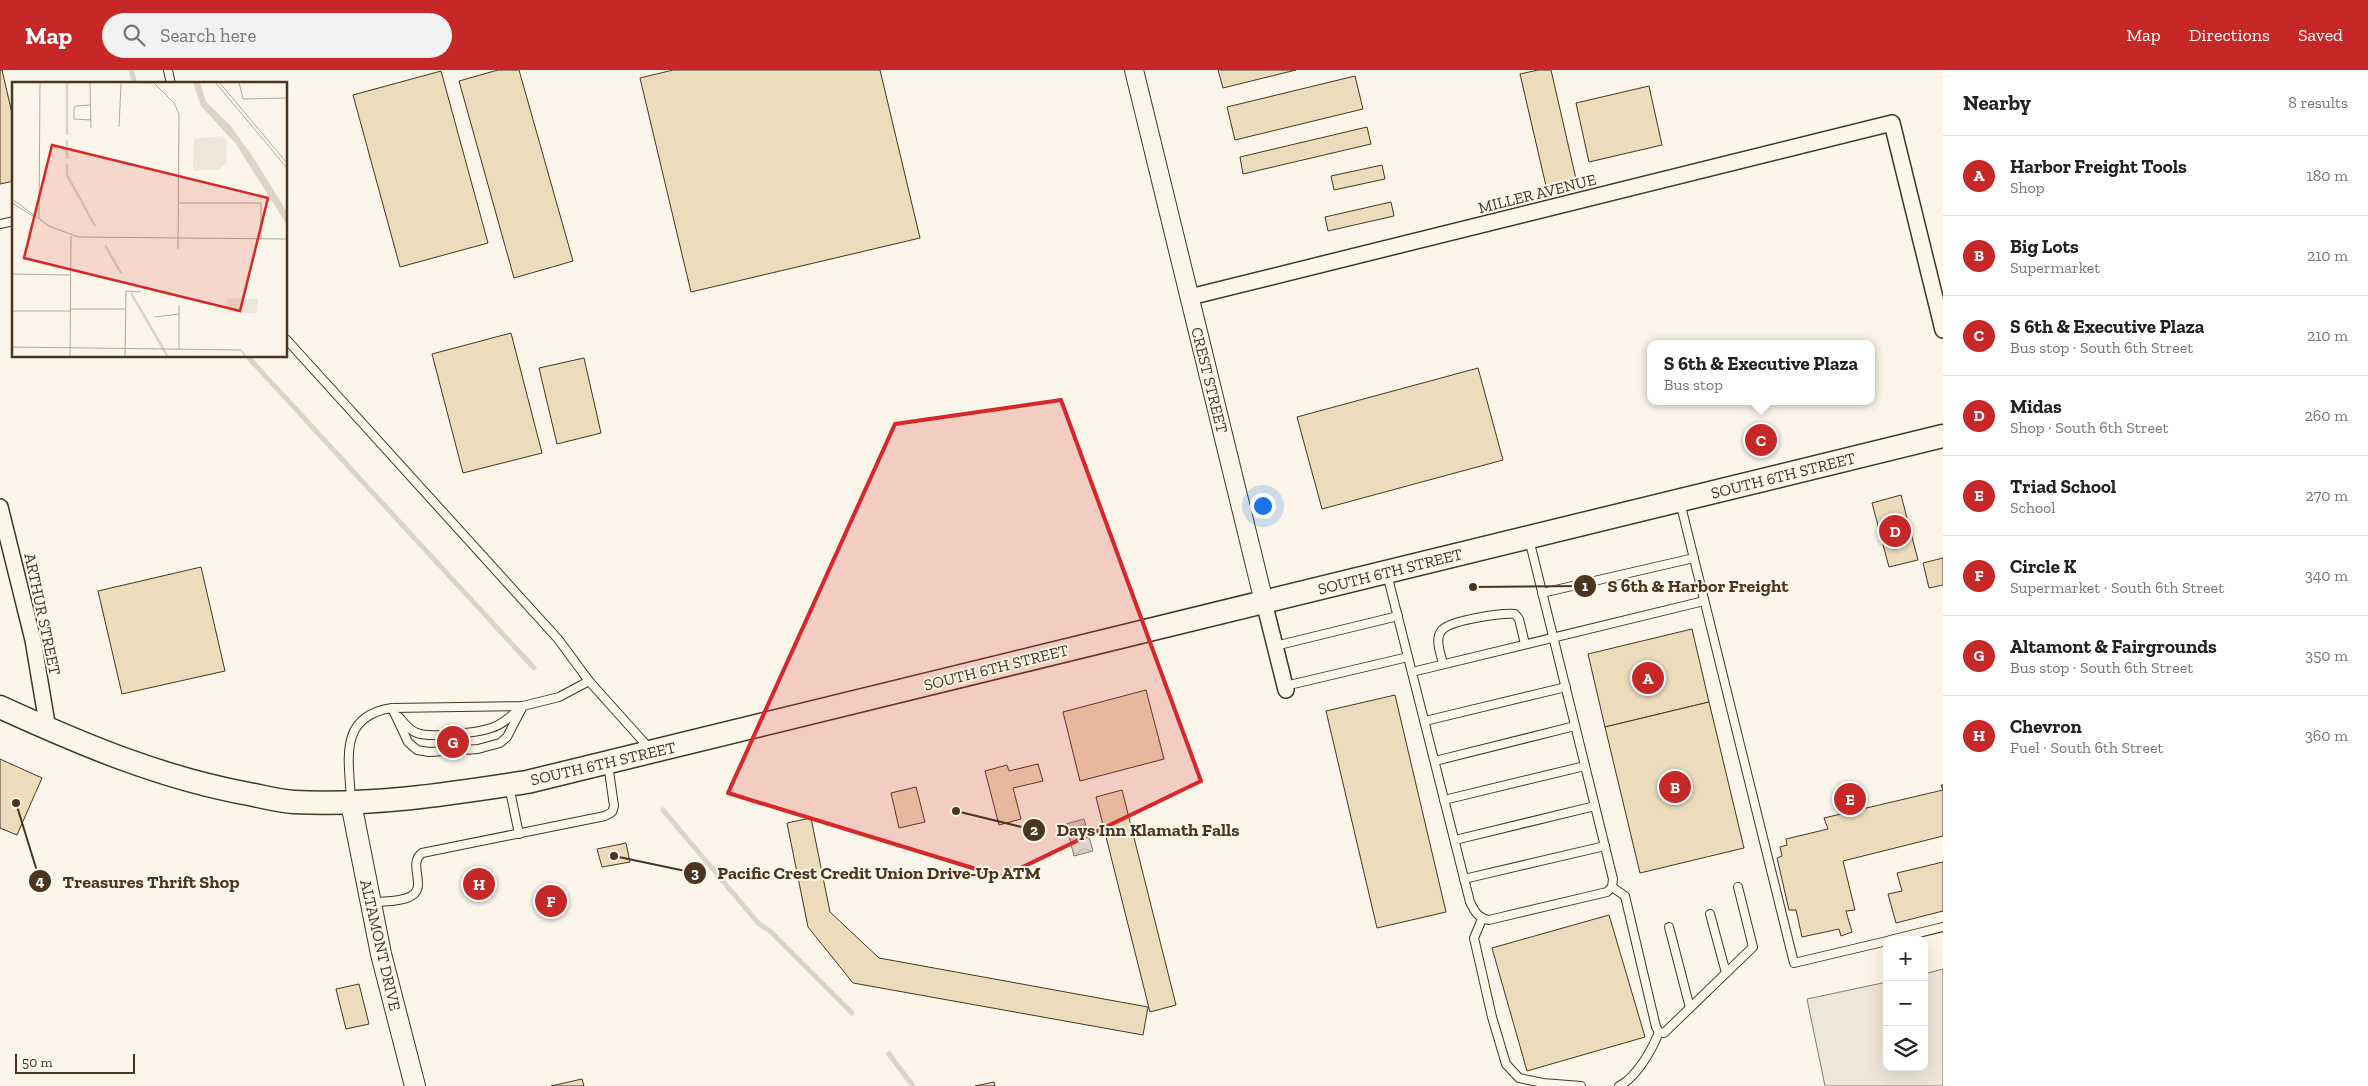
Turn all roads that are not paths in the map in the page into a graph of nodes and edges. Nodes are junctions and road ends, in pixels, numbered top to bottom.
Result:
1 (1134, 70) edge
2 (1190, 297) junction
3 (1943, 330) edge
4 (288, 341) edge
5 (1943, 436) edge
6 (1679, 500) junction
7 (0, 507) edge
8 (1528, 537) junction
9 (1694, 558) junction
10 (1387, 572) junction
11 (1542, 593) junction
12 (1704, 601) junction
13 (1264, 602) junction
14 (1398, 616) junction
15 (1553, 637) junction
16 (1525, 644) junction
17 (1275, 646) junction
18 (1408, 657) junction
19 (1443, 664) junction
20 (1412, 672) junction
21 (589, 681) junction
22 (1566, 687) junction
23 (1286, 688) joint
24 (523, 706) junction
25 (0, 707) edge
26 (392, 708) junction
27 (0, 719) edge
28 (1424, 721) junction
29 (1575, 726) junction
30 (48, 729) junction
31 (653, 751) junction
32 (1435, 761) junction
33 (608, 762) junction
34 (1585, 766) junction
35 (509, 784) junction
36 (1444, 800) junction
37 (352, 803) junction
38 (1595, 806) junction
39 (519, 834) junction
40 (1454, 840) junction
41 (1605, 846) junction
42 (1464, 879) junction
43 (1612, 887) junction
44 (1738, 887) dead end
45 (371, 903) junction
46 (1710, 914) dead end
47 (1482, 919) junction
48 (1669, 927) dead end
49 (1943, 927) edge
50 (1906, 936) edge
51 (1883, 941) edge
52 (1726, 973) junction
53 (1690, 1008) junction
54 (1659, 1032) junction
55 (415, 1086) edge
56 (1581, 1086) edge
57 (1619, 1086) edge

1 - 2 street, CREST STREET
2 - 3 street, MILLER AVENUE
2 - 13 street, CREST STREET
4 - 21 lane
5 - 6 main road, SOUTH 6TH STREET
6 - 8 main road, SOUTH 6TH STREET
6 - 9 lane
7 - 30 street, ARTHUR STREET
8 - 10 main road, SOUTH 6TH STREET
8 - 11 lane
9 - 11 lane
9 - 12 lane
10 - 13 main road, SOUTH 6TH STREET
10 - 14 lane
11 - 15 lane
12 - 15 lane
12 - 51 lane
13 - 17 street, CREST STREET
13 - 31 main road, SOUTH 6TH STREET
14 - 17 lane
14 - 18 lane
15 - 16 lane
15 - 22 lane
16 - 19 lane
16 - 19 lane
17 - 23 street, CREST STREET
18 - 20 lane
18 - 23 lane
19 - 20 lane
20 - 28 lane
21 - 24 lane
21 - 31 lane
22 - 28 lane
22 - 29 lane
24 - 26 lane
24 - 26 lane
24 - 26 lane
25 - 30 main road, SOUTH 6TH STREET
26 - 37 lane
27 - 30 main road, SOUTH 6TH STREET
28 - 32 lane
29 - 32 lane
29 - 34 lane
30 - 37 main road, SOUTH 6TH STREET
31 - 33 main road, SOUTH 6TH STREET
32 - 36 lane
33 - 35 main road, SOUTH 6TH STREET
33 - 39 lane
34 - 36 lane
34 - 38 lane
35 - 37 main road, SOUTH 6TH STREET
35 - 39 lane
36 - 40 lane
37 - 45 main road, ALTAMONT DRIVE
38 - 40 lane
38 - 41 lane
39 - 45 lane
40 - 42 lane
41 - 42 lane
41 - 43 lane
42 - 47 lane
43 - 47 lane
43 - 54 lane
44 - 52 lane
45 - 55 main road, ALTAMONT DRIVE
46 - 52 lane
47 - 56 lane
48 - 53 lane
49 - 50 lane
52 - 53 lane
53 - 54 lane
54 - 57 lane

